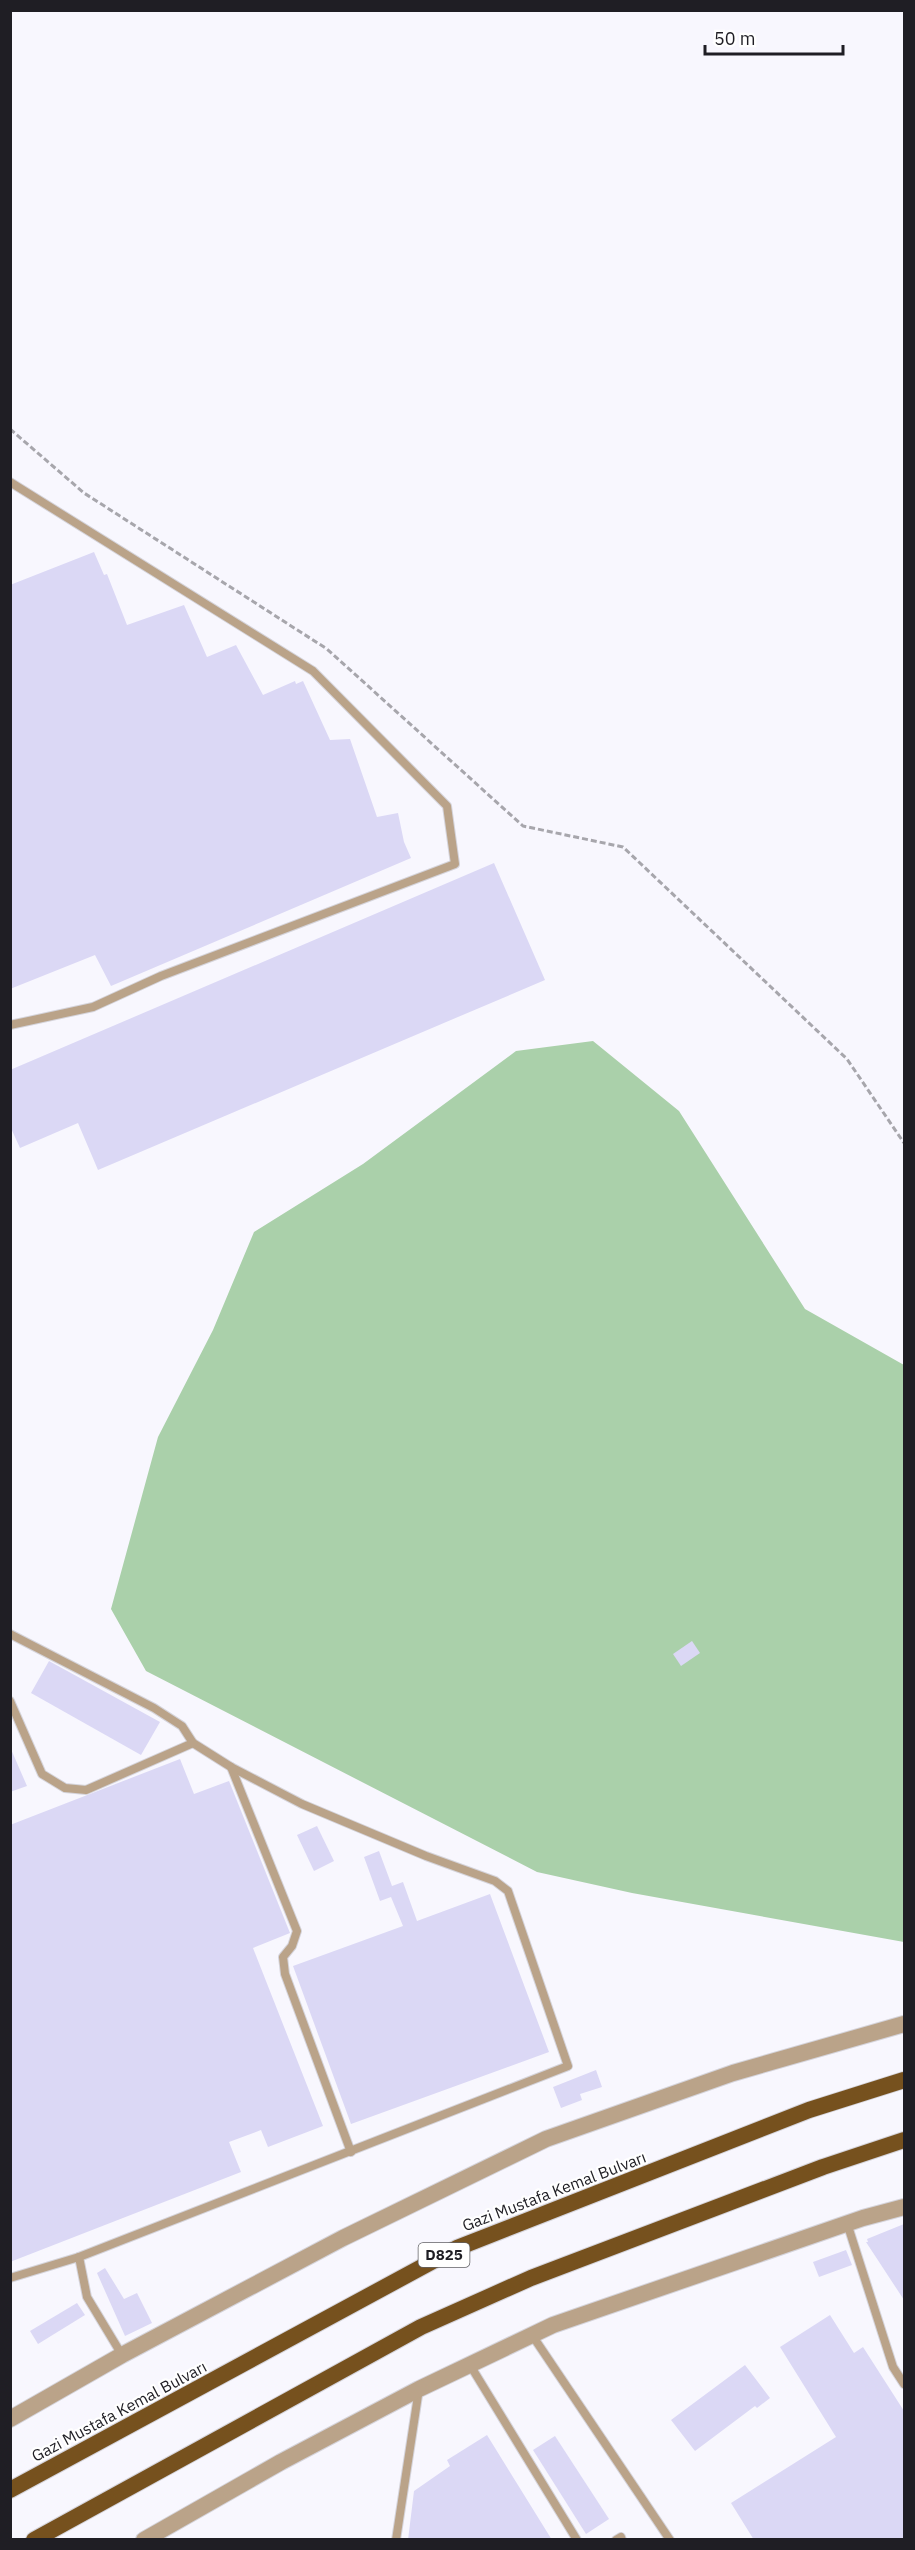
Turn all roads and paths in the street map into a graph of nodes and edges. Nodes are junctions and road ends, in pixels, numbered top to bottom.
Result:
1 (10, 429) edge
2 (10, 482) edge
3 (10, 1025) edge
4 (904, 1143) edge
5 (10, 1634) edge
6 (10, 1701) edge
7 (193, 1743) junction
8 (231, 1767) junction
9 (904, 2024) edge
10 (904, 2080) edge
11 (904, 2140) edge
12 (351, 2152) junction
13 (904, 2207) edge
14 (847, 2223) junction
15 (79, 2257) junction
16 (10, 2278) edge
17 (532, 2335) junction
18 (122, 2355) junction
19 (470, 2365) junction
20 (904, 2384) edge
21 (419, 2389) junction
22 (10, 2419) edge
23 (10, 2490) edge
24 (34, 2540) edge
25 (144, 2540) edge
26 (396, 2540) edge
27 (577, 2540) edge
28 (616, 2540) edge
29 (622, 2540) edge
30 (670, 2540) edge

1 - 4 path
2 - 3 lane
5 - 7 lane
6 - 7 lane
7 - 8 lane
8 - 12 lane
8 - 12 lane
9 - 18 street
10 - 23 highway, Gazi Mustafa Kemal Bulvarı / D825
11 - 24 highway
12 - 15 lane
13 - 14 street
14 - 17 street
14 - 20 lane
15 - 16 lane
15 - 18 lane
17 - 19 street
17 - 30 lane
18 - 22 street
19 - 21 street
19 - 27 lane
21 - 25 street
21 - 26 lane
28 - 29 lane

